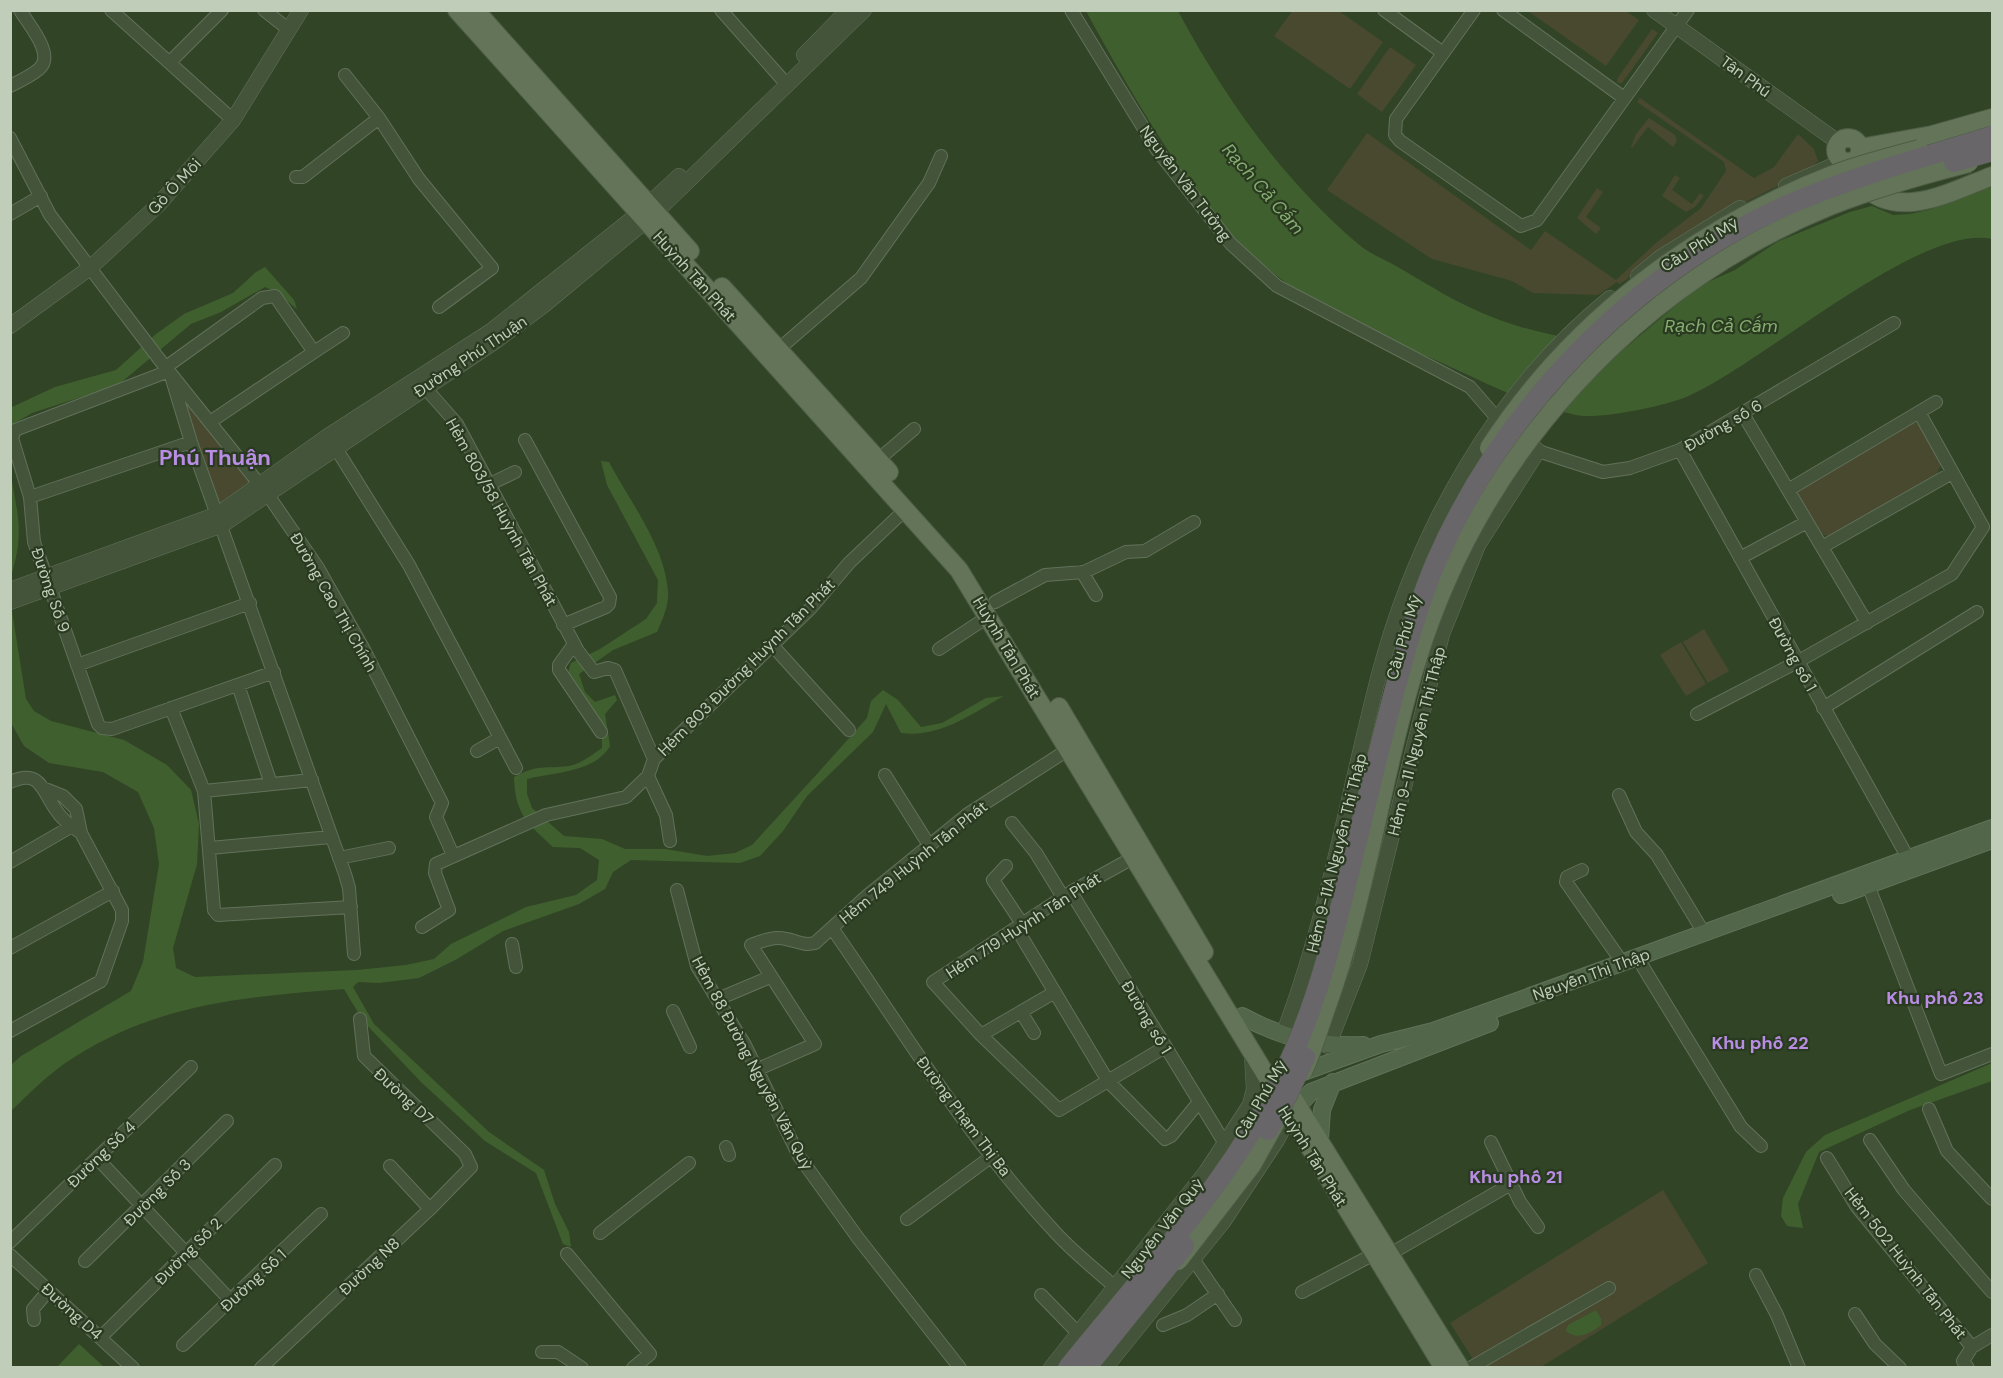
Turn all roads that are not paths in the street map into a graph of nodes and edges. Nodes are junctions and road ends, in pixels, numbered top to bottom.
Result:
1 (20, 10) edge
2 (222, 10) edge
3 (264, 10) edge
4 (301, 10) edge
5 (457, 10) edge
6 (475, 10) edge
7 (721, 10) edge
8 (848, 10) edge
9 (864, 10) edge
10 (1071, 10) edge
11 (1384, 10) edge
12 (1474, 10) edge
13 (1503, 10) edge
14 (1654, 10) edge
15 (1688, 10) edge
16 (120, 13) edge
17 (1677, 26) junction
18 (288, 29) junction
19 (1443, 53) junction
20 (170, 62) junction
21 (345, 75) dead end
22 (781, 78) junction
23 (10, 86) edge
24 (1624, 98) junction
25 (379, 118) junction
26 (1992, 118) edge
27 (233, 120) junction
28 (1992, 128) edge
29 (1992, 136) edge
30 (10, 138) edge
31 (1838, 142) joint
32 (1992, 151) edge
33 (941, 156) dead end
34 (1992, 156) edge
35 (1851, 157) junction
36 (1992, 176) edge
37 (296, 177) dead end
38 (40, 196) junction
39 (646, 213) junction
40 (10, 214) edge
41 (91, 267) junction
42 (439, 307) dead end
43 (1894, 323) dead end
44 (10, 326) edge
45 (343, 333) dead end
46 (314, 352) junction
47 (776, 356) junction
48 (166, 368) junction
49 (421, 383) junction
50 (1936, 402) dead end
51 (1919, 412) junction
52 (1493, 413) junction
53 (1743, 414) junction
54 (210, 422) junction
55 (914, 429) dead end
56 (525, 440) dead end
57 (191, 442) junction
58 (332, 442) junction
59 (1680, 450) junction
60 (1538, 451) junction
61 (878, 460) junction
62 (515, 472) dead end
63 (1953, 473) junction
64 (488, 485) junction
65 (264, 490) junction
66 (1788, 490) junction
67 (30, 497) junction
68 (904, 500) junction
69 (220, 519) junction
70 (1194, 522) dead end
71 (1807, 522) junction
72 (1822, 547) junction
73 (1740, 558) junction
74 (1082, 572) junction
75 (48, 582) junction
76 (16, 594) edge
77 (1096, 595) dead end
78 (250, 603) junction
79 (992, 609) junction
80 (1977, 612) dead end
81 (1867, 623) junction
82 (563, 625) junction
83 (772, 645) junction
84 (576, 648) junction
85 (939, 649) dead end
86 (1797, 662) junction
87 (77, 665) junction
88 (274, 672) junction
89 (238, 685) junction
90 (171, 708) junction
91 (1823, 708) junction
92 (1697, 714) dead end
93 (1060, 722) junction
94 (849, 730) dead end
95 (601, 732) dead end
96 (498, 739) junction
97 (1069, 749) junction
98 (477, 751) dead end
99 (654, 759) junction
100 (516, 768) dead end
101 (885, 775) dead end
102 (648, 776) junction
103 (312, 780) junction
104 (10, 782) edge
105 (271, 784) junction
106 (204, 791) junction
107 (1619, 795) dead end
108 (1012, 823) dead end
109 (1992, 828) edge
110 (77, 830) junction
111 (331, 837) junction
112 (1992, 840) edge
113 (670, 841) dead end
114 (929, 845) junction
115 (210, 848) junction
116 (389, 848) dead end
117 (453, 855) junction
118 (1138, 855) junction
119 (339, 858) junction
120 (10, 862) edge
121 (1911, 863) junction
122 (1006, 866) dead end
123 (1582, 870) dead end
124 (1866, 879) junction
125 (677, 890) dead end
126 (113, 891) junction
127 (1067, 895) junction
128 (351, 907) junction
129 (422, 927) dead end
130 (1020, 927) junction
131 (832, 928) junction
132 (1704, 933) junction
133 (512, 944) dead end
134 (10, 948) edge
135 (354, 954) dead end
136 (1622, 962) junction
137 (516, 967) dead end
138 (1643, 967) junction
139 (770, 977) junction
140 (1054, 992) junction
141 (718, 999) junction
142 (673, 1011) dead end
143 (1021, 1012) junction
144 (1237, 1018) junction
145 (360, 1019) dead end
146 (10, 1031) edge
147 (1034, 1033) dead end
148 (981, 1035) junction
149 (1283, 1035) junction
150 (1382, 1044) junction
151 (1328, 1046) junction
152 (690, 1047) dead end
153 (1165, 1047) junction
154 (1405, 1047) junction
155 (1252, 1054) junction
156 (1992, 1054) edge
157 (191, 1067) dead end
158 (756, 1070) junction
159 (1108, 1081) junction
160 (1333, 1082) junction
161 (1277, 1085) junction
162 (1199, 1102) junction
163 (1250, 1105) junction
164 (1929, 1109) dead end
165 (1293, 1111) junction
166 (227, 1121) dead end
167 (1277, 1140) junction
168 (1870, 1140) dead end
169 (1313, 1141) junction
170 (1224, 1142) junction
171 (1491, 1142) dead end
172 (1761, 1146) dead end
173 (992, 1156) junction
174 (97, 1158) junction
175 (1827, 1158) dead end
176 (470, 1161) joint
177 (689, 1162) dead end
178 (275, 1165) dead end
179 (390, 1166) dead end
180 (1511, 1184) junction
181 (1992, 1199) edge
182 (143, 1207) junction
183 (430, 1209) junction
184 (321, 1214) dead end
185 (907, 1219) dead end
186 (1538, 1227) dead end
187 (600, 1233) dead end
188 (10, 1242) edge
189 (186, 1254) junction
190 (567, 1254) dead end
191 (1382, 1254) junction
192 (11, 1257) edge
193 (1193, 1259) junction
194 (85, 1261) dead end
195 (1756, 1275) dead end
196 (1115, 1287) junction
197 (1609, 1288) dead end
198 (49, 1290) junction
199 (1302, 1292) dead end
200 (1992, 1292) edge
201 (1218, 1294) junction
202 (1041, 1295) dead end
203 (231, 1301) junction
204 (1855, 1314) dead end
205 (34, 1320) dead end
206 (1235, 1320) dead end
207 (1163, 1325) dead end
208 (1077, 1332) junction
209 (1992, 1335) edge
210 (101, 1337) junction
211 (183, 1345) dead end
212 (1972, 1347) junction
213 (542, 1352) dead end
214 (1456, 1366) edge
215 (133, 1368) edge
216 (261, 1368) edge
217 (582, 1368) edge
218 (633, 1368) edge
219 (960, 1368) edge
220 (1051, 1368) edge
221 (1060, 1368) edge
222 (1068, 1368) edge
223 (1086, 1368) edge
224 (1092, 1368) edge
225 (1105, 1368) edge
226 (1799, 1368) edge
227 (1900, 1368) edge
228 (1968, 1368) edge

1 - 23 street
2 - 20 street
3 - 18 street
4 - 18 street, Gò Ô Môi
5 - 39 main road, Huỳnh Tấn Phát
6 - 39 main road, Huỳnh Tấn Phát
7 - 22 street
8 - 22 street, Đường Phú Thuận
9 - 39 street, Đường Phú Thuận
10 - 52 street, Nguyễn Văn Tưởng
11 - 19 street
12 - 19 street
13 - 24 street
14 - 17 street, Tân Phú
15 - 17 street
16 - 20 street
17 - 24 street
17 - 31 street, Tân Phú
18 - 27 street, Gò Ô Môi
19 - 24 street
20 - 27 street
21 - 25 street
22 - 39 street, Đường Phú Thuận
25 - 37 street
25 - 42 street
26 - 35 main road
27 - 41 street, Gò Ô Môi
28 - 221 main road, Cầu Phú Mỹ, bridge
29 - 222 highway, Cầu Phú Mỹ, bridge
30 - 38 street
31 - 35 main road
32 - 223 highway, Cầu Phú Mỹ, bridge
33 - 47 street
34 - 224 main road, Cầu Phú Mỹ, bridge
35 - 36 main road
35 - 52 street, Hẻm 9-11A Nguyễn Thị Thập
38 - 40 street
38 - 41 street
39 - 47 main road, Huỳnh Tấn Phát
39 - 49 street, Đường Phú Thuận
41 - 44 street, Gò Ô Môi
41 - 48 street, Đường Cao Thị Chính
43 - 53 street, Đường số 6
45 - 46 street
46 - 48 street, Đường Số 9
46 - 54 street
47 - 61 main road, Huỳnh Tấn Phát
47 - 68 main road, Huỳnh Tấn Phát
48 - 54 street, Đường Cao Thị Chính
48 - 57 street
48 - 67 street, Đường Số 9
49 - 58 street, Đường Phú Thuận
49 - 64 street, Hẻm 803/58 Huỳnh Tấn Phát
50 - 51 street
51 - 63 street
51 - 66 street
52 - 60 street
52 - 149 street, Hẻm 9-11A Nguyễn Thị Thập
53 - 59 street, Đường số 6
53 - 66 street
54 - 65 street, Đường Cao Thị Chính
55 - 61 street
56 - 82 street
57 - 67 street
57 - 69 street
58 - 65 street, Đường Phú Thuận
58 - 96 street
59 - 60 street, Đường số 6
59 - 73 street, Đường số 1
60 - 151 street, Hẻm 9-11 Nguyễn Thị Thập
61 - 68 main road, Huỳnh Tấn Phát
62 - 64 street
63 - 72 street
63 - 81 street
64 - 82 street, Hẻm 803/58 Huỳnh Tấn Phát
65 - 69 street, Đường Phú Thuận
65 - 117 street, Đường Cao Thị Chính
66 - 71 street
67 - 75 street, Đường Số 9
68 - 79 main road, Huỳnh Tấn Phát
68 - 83 street, Hẻm 803 Đường Huỳnh Tấn Phát
69 - 75 street, Đường Phú Thuận
69 - 78 street
70 - 74 street
71 - 72 street
71 - 73 street
72 - 81 street
73 - 86 street, Đường số 1
74 - 77 street
74 - 79 street
75 - 76 street, Đường Phú Thuận
75 - 87 street, Đường Số 9
78 - 87 street
78 - 88 street
79 - 85 street
79 - 93 main road, Huỳnh Tấn Phát
80 - 91 street
81 - 86 street
82 - 84 street, Hẻm 803/58 Huỳnh Tấn Phát
83 - 94 street
83 - 99 street, Hẻm 803 Đường Huỳnh Tấn Phát
84 - 95 street
84 - 99 street, Hẻm 803/58 Huỳnh Tấn Phát
86 - 91 street, Đường số 1
86 - 92 street
87 - 90 street, Đường Số 9
88 - 89 street, Đường Số 9
88 - 103 street
89 - 90 street, Đường Số 9
89 - 105 street
90 - 106 street
91 - 121 street, Đường số 1
93 - 97 main road, Huỳnh Tấn Phát
93 - 118 main road, Huỳnh Tấn Phát
96 - 98 street
96 - 100 street
97 - 114 street, Hẻm 749 Huỳnh Tấn Phát
97 - 118 main road, Huỳnh Tấn Phát
99 - 102 street, Hẻm 803 Đường Huỳnh Tấn Phát
101 - 114 street
102 - 113 street
102 - 117 street, Hẻm 803 Đường Huỳnh Tấn Phát
103 - 105 street
103 - 111 street
104 - 110 street
105 - 106 street
106 - 115 street
107 - 132 street
108 - 127 street, Đường số 1
109 - 121 main road, Nguyễn Thị Thập
110 - 120 street
110 - 126 street
111 - 115 street
111 - 119 street
112 - 121 main road, Nguyễn Thị Thập
114 - 131 street, Hẻm 749 Huỳnh Tấn Phát
115 - 128 street
116 - 119 street
117 - 129 street
118 - 127 street, Hẻm 719 Huỳnh Tấn Phát
118 - 144 main road, Huỳnh Tấn Phát
119 - 128 street
121 - 124 main road, Nguyễn Thị Thập
122 - 130 street
123 - 136 street
124 - 132 main road, Nguyễn Thị Thập
124 - 138 main road, Nguyễn Thị Thập
124 - 156 street
125 - 141 street, Hẻm 88 Đường Nguyễn Văn Quỳ
126 - 134 street
126 - 146 street
127 - 130 street, Hẻm 719 Huỳnh Tấn Phát
127 - 153 street, Đường số 1
128 - 135 street
130 - 140 street
130 - 148 street, Hẻm 719 Huỳnh Tấn Phát
131 - 139 street, Hẻm 749 Huỳnh Tấn Phát
131 - 173 street, Đường Phạm Thị Ba
132 - 136 main road, Nguyễn Thị Thập
133 - 137 street
136 - 154 main road, Nguyễn Thị Thập
138 - 154 main road, Nguyễn Thị Thập
138 - 172 street
139 - 141 street
139 - 158 street
140 - 143 street
140 - 159 street
141 - 158 street, Hẻm 88 Đường Nguyễn Văn Quỳ
142 - 152 street
143 - 147 street
143 - 148 street
144 - 149 main road
144 - 155 main road, Huỳnh Tấn Phát
144 - 161 main road, Huỳnh Tấn Phát
145 - 176 street, Đường D7
148 - 159 street, Hẻm 719 Huỳnh Tấn Phát
149 - 151 main road
150 - 151 main road
150 - 154 main road, Nguyễn Thị Thập
150 - 161 main road, Nguyễn Thị Thập
153 - 159 street
153 - 162 street, Đường số 1
154 - 160 main road, Nguyễn Thị Thập
155 - 161 main road, Huỳnh Tấn Phát
155 - 163 street
157 - 174 street, Đường Số 4
158 - 219 street, Hẻm 88 Đường Nguyễn Văn Quỳ
159 - 162 street
160 - 165 main road, Nguyễn Thị Thập
160 - 169 main road
161 - 163 street, Nguyễn Văn Quỳ
161 - 165 main road, Huỳnh Tấn Phát
162 - 170 street, Đường số 1
163 - 170 street, Nguyễn Văn Quỳ
164 - 181 street
165 - 167 street
165 - 169 main road, Huỳnh Tấn Phát
166 - 182 street, Đường Số 3
167 - 169 street
167 - 193 street
168 - 200 street
169 - 191 main road, Huỳnh Tấn Phát
170 - 196 street, Nguyễn Văn Quỳ
171 - 180 street
173 - 185 street
173 - 196 street, Đường Phạm Thị Ba
174 - 182 street
174 - 188 street, Đường Số 4
175 - 212 street, Hẻm 502 Huỳnh Tấn Phát
176 - 183 street, Đường N8
177 - 187 street
178 - 189 street, Đường Số 2
179 - 183 street
180 - 186 street
180 - 191 street
182 - 189 street
182 - 194 street, Đường Số 3
183 - 216 street, Đường N8
184 - 203 street, Đường Số 1
189 - 203 street
189 - 210 street, Đường Số 2
190 - 218 street
191 - 199 street
191 - 214 main road, Huỳnh Tấn Phát
192 - 198 street, Đường D4
193 - 201 street
193 - 225 street
195 - 226 street
196 - 208 street, Nguyễn Văn Quỳ
197 - 214 street
198 - 205 street
198 - 210 street, Đường D4
201 - 206 street
201 - 207 street
202 - 208 street
203 - 211 street, Đường Số 1
204 - 227 street
208 - 220 street, Nguyễn Văn Quỳ
209 - 212 street
210 - 215 street, Đường D4
212 - 228 street, Hẻm 502 Huỳnh Tấn Phát
213 - 217 street

